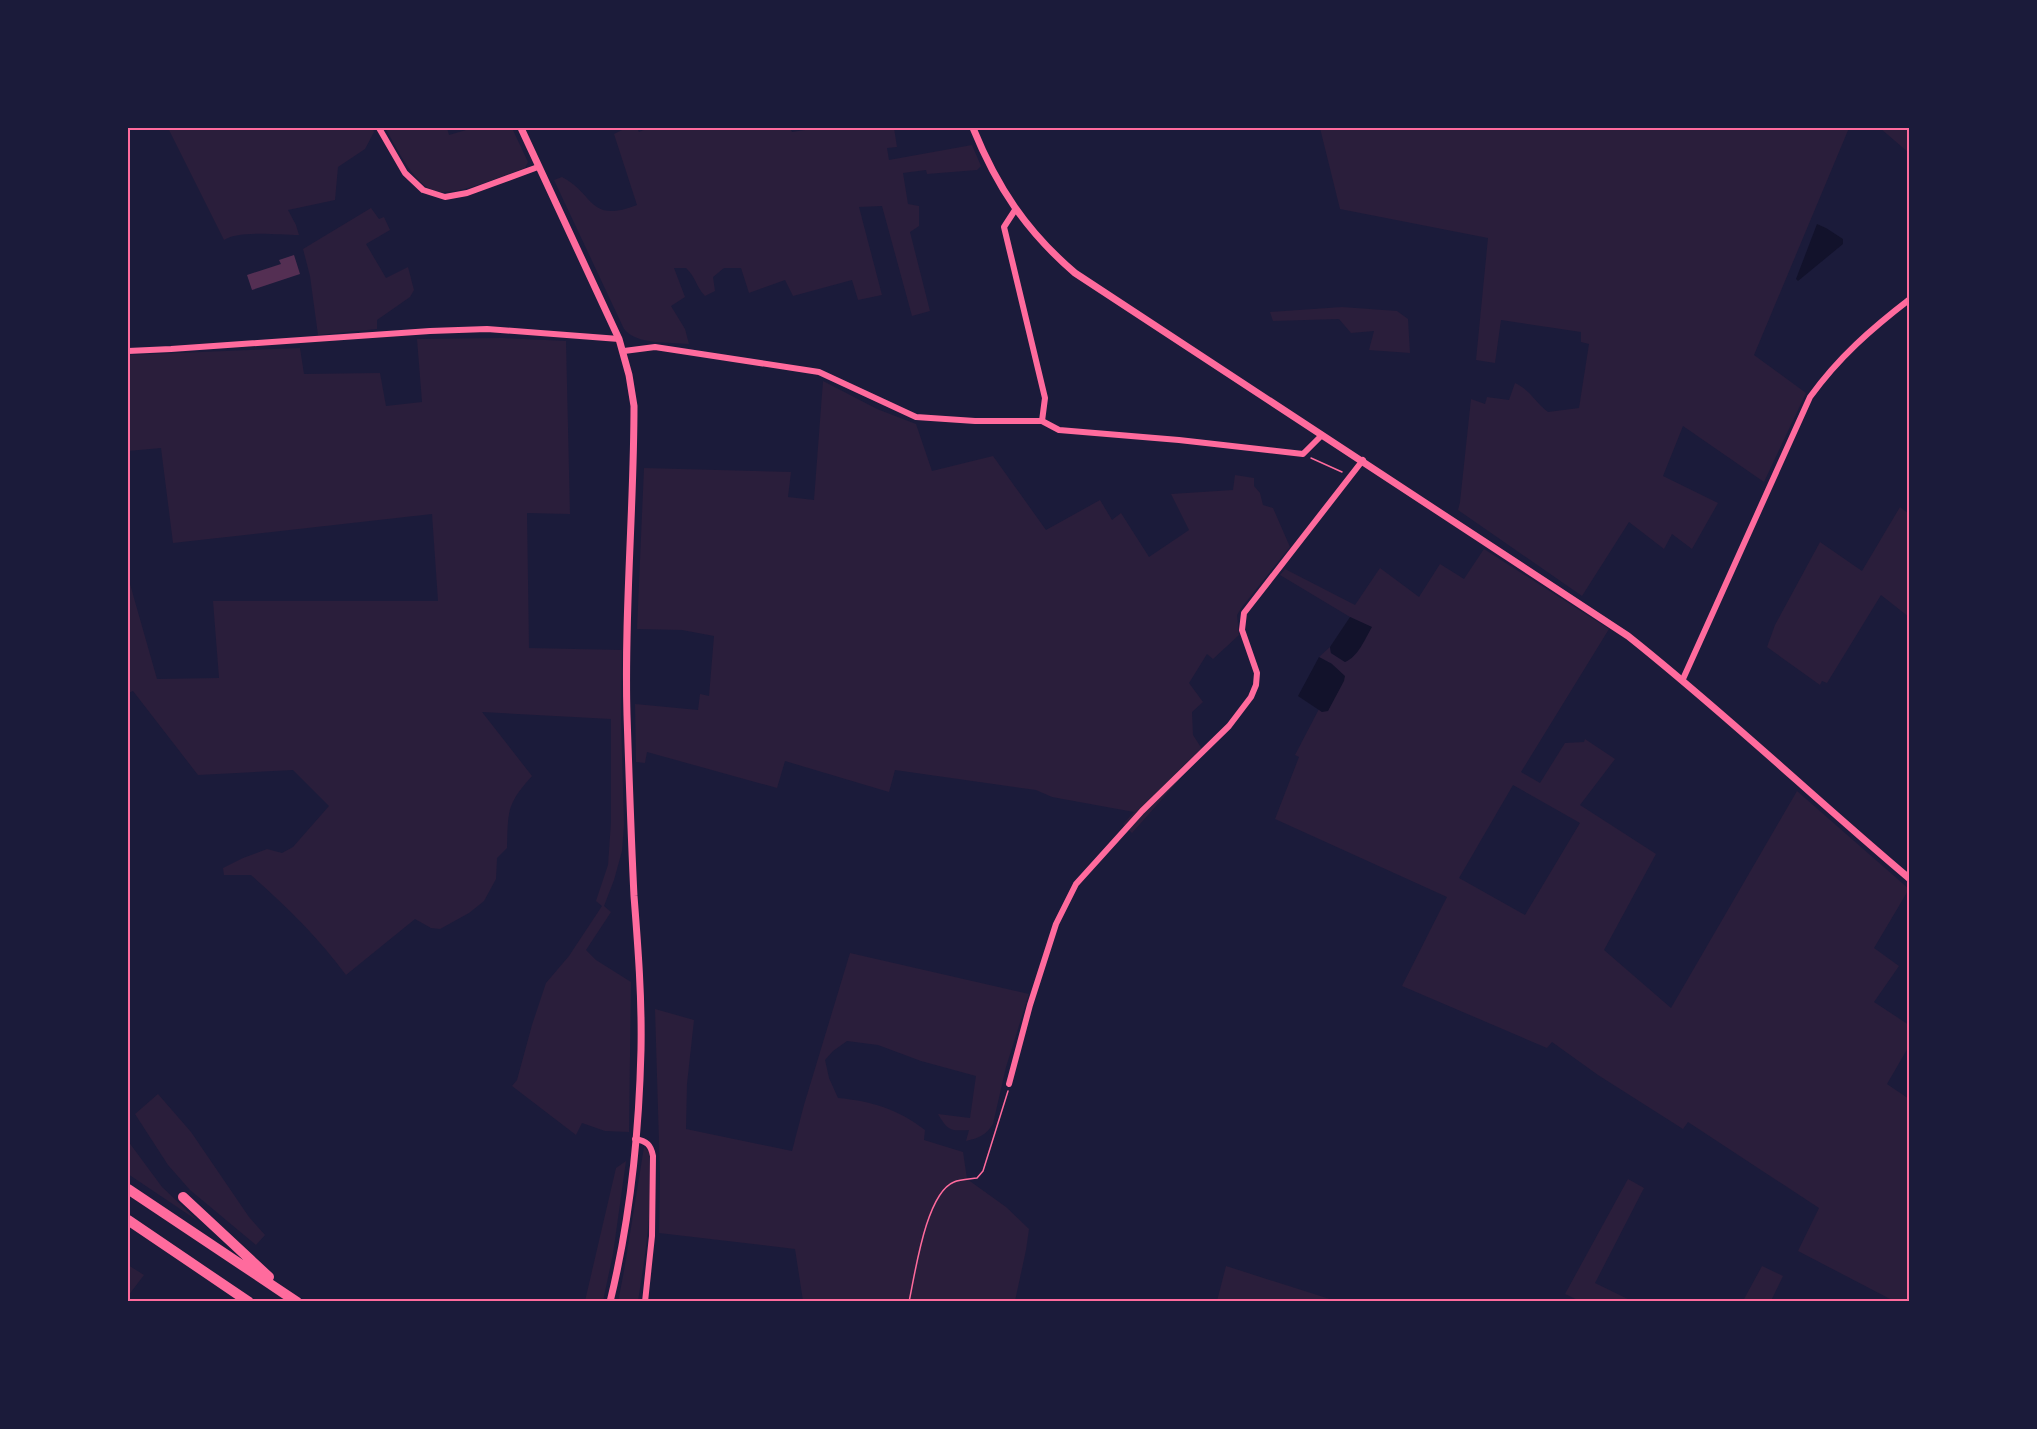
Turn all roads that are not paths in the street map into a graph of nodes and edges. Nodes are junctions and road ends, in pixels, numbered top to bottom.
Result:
1 (379, 128) edge
2 (521, 128) edge
3 (973, 128) edge
4 (538, 167) junction
5 (1015, 210) junction
6 (1910, 299) edge
7 (619, 339) junction
8 (128, 351) edge
9 (624, 351) junction
10 (1042, 421) junction
11 (1322, 435) junction
12 (1363, 460) junction
13 (1683, 679) junction
14 (1910, 879) edge
15 (1009, 1084) road end
16 (635, 1139) junction
17 (128, 1189) edge
18 (183, 1197) dead end
19 (128, 1220) edge
20 (282, 1291) junction
21 (249, 1302) edge
22 (297, 1302) edge
23 (610, 1302) edge
24 (645, 1302) edge

1 - 4 street
2 - 4 street
3 - 5 street
4 - 7 street
5 - 10 street
5 - 11 street
6 - 13 street
7 - 8 street
7 - 9 street
9 - 10 street
9 - 16 street
10 - 11 street
11 - 12 street
12 - 13 street
12 - 15 street
13 - 14 street
16 - 23 street
16 - 24 street
17 - 20 highway
18 - 20 highway
19 - 21 highway
20 - 22 highway

